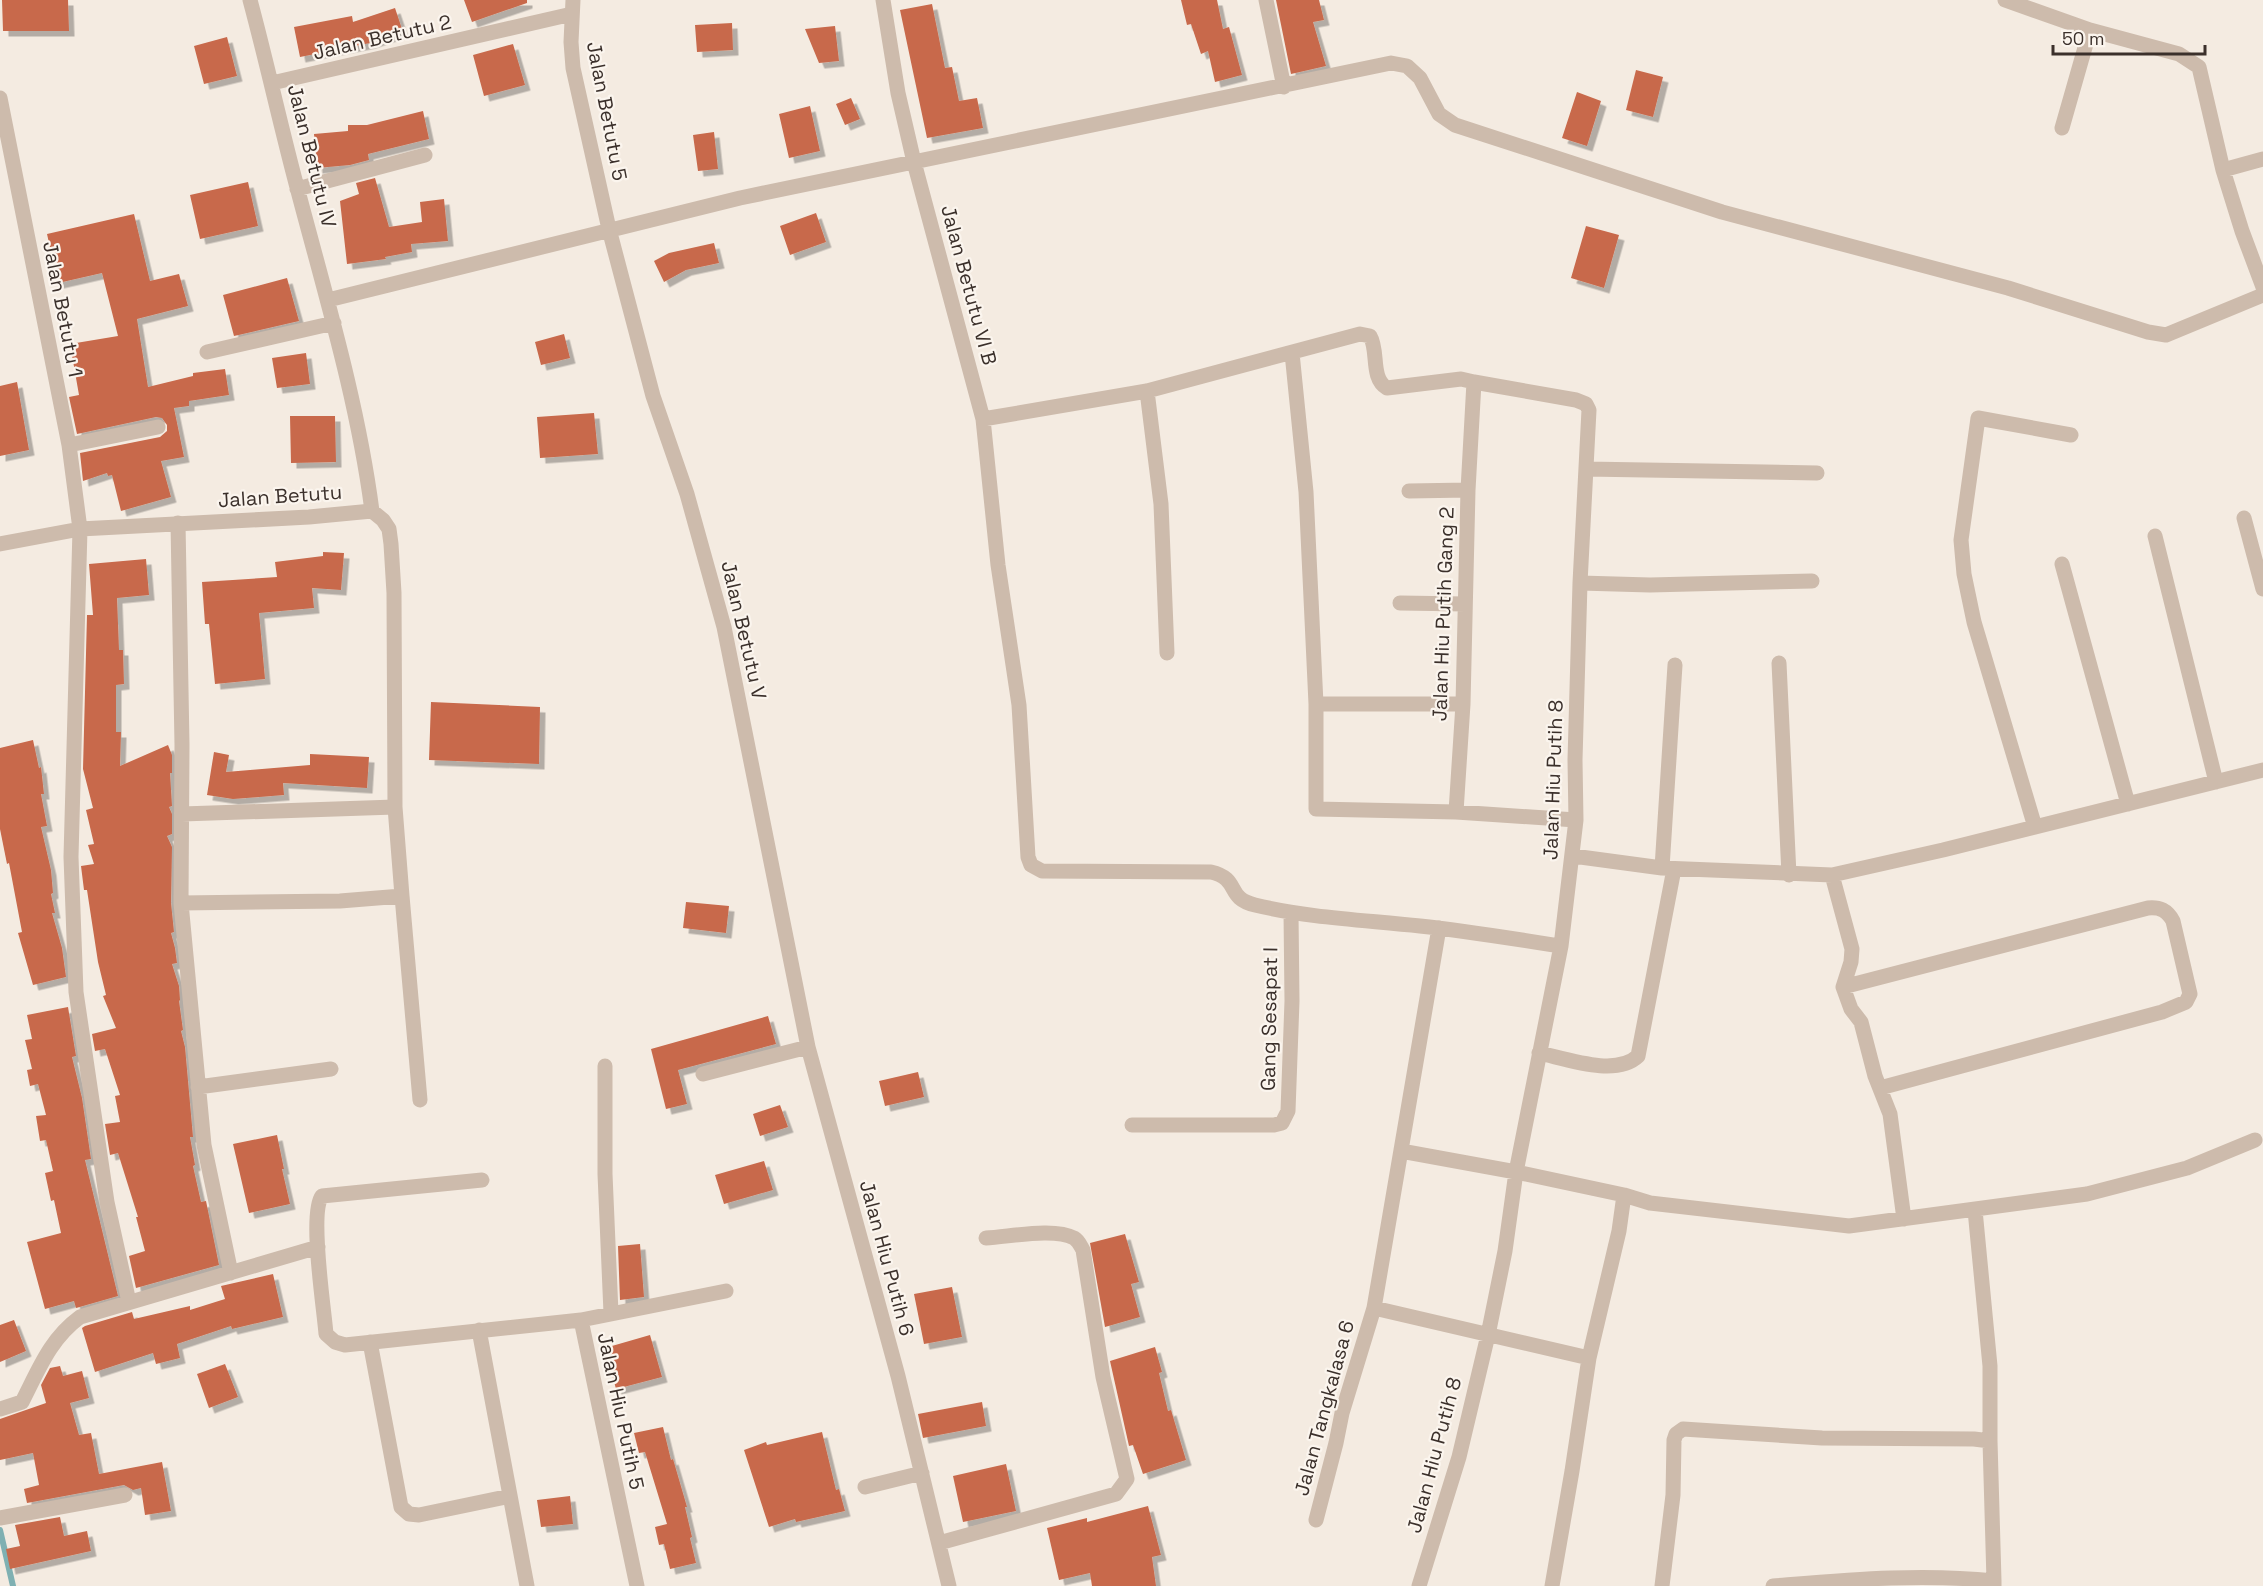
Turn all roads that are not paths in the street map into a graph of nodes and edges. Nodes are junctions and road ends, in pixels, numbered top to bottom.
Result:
1 (250, 0) edge
2 (883, 0) edge
3 (1266, 0) edge
4 (2005, 0) edge
5 (572, 7) edge
6 (2090, 30) junction
7 (272, 83) junction
8 (1284, 87) junction
9 (0, 98) edge
10 (2062, 128) dead end
11 (425, 155) dead end
12 (2263, 159) edge
13 (914, 162) junction
14 (2223, 170) junction
15 (297, 189) junction
16 (609, 229) junction
17 (2263, 287) edge
18 (2263, 295) edge
19 (328, 300) junction
20 (334, 323) junction
21 (207, 352) dead end
22 (1292, 353) junction
23 (1474, 382) junction
24 (1147, 391) junction
25 (983, 419) junction
26 (158, 427) dead end
27 (2070, 435) dead end
28 (69, 445) junction
29 (1586, 469) junction
30 (1817, 473) dead end
31 (1468, 490) junction
32 (1409, 491) dead end
33 (372, 511) junction
34 (2244, 518) dead end
35 (178, 523) junction
36 (80, 529) junction
37 (2155, 537) dead end
38 (0, 544) edge
39 (2062, 564) dead end
40 (1812, 581) dead end
41 (1580, 583) junction
42 (2263, 590) edge
43 (1400, 603) dead end
44 (1465, 604) junction
45 (1167, 653) dead end
46 (1779, 663) dead end
47 (1675, 665) dead end
48 (1316, 704) junction
49 (1463, 704) junction
50 (2263, 770) edge
51 (2216, 782) junction
52 (2128, 804) junction
53 (395, 807) junction
54 (1456, 812) junction
55 (182, 813) junction
56 (1576, 820) junction
57 (2035, 827) junction
58 (1573, 856) junction
59 (1668, 869) junction
60 (1789, 875) junction
61 (1832, 875) junction
62 (402, 896) junction
63 (181, 903) junction
64 (1291, 914) junction
65 (1439, 928) junction
66 (1561, 946) junction
67 (1843, 987) junction
68 (808, 1047) junction
69 (1539, 1053) junction
70 (605, 1066) dead end
71 (331, 1069) dead end
72 (703, 1074) dead end
73 (198, 1087) junction
74 (1880, 1088) junction
75 (420, 1100) dead end
76 (1132, 1125) dead end
77 (2255, 1140) dead end
78 (1401, 1151) junction
79 (1516, 1172) junction
80 (482, 1180) dead end
81 (1624, 1195) junction
82 (1975, 1210) junction
83 (1904, 1220) junction
84 (986, 1238) dead end
85 (318, 1246) junction
86 (231, 1274) junction
87 (726, 1291) dead end
88 (129, 1302) junction
89 (1374, 1308) junction
90 (611, 1313) junction
91 (581, 1320) junction
92 (479, 1330) junction
93 (1488, 1335) junction
94 (370, 1342) junction
95 (1589, 1358) junction
96 (0, 1409) edge
97 (1990, 1441) junction
98 (922, 1473) junction
99 (865, 1487) dead end
100 (124, 1495) dead end
101 (510, 1496) junction
102 (0, 1518) edge
103 (1316, 1520) dead end
104 (939, 1543) junction
105 (1994, 1583) edge
106 (527, 1586) edge
107 (637, 1586) edge
108 (949, 1586) edge
109 (1419, 1586) edge
110 (1552, 1586) edge
111 (1662, 1586) edge
112 (1773, 1586) edge

1 - 7 street, Jalan Betutu IV
2 - 13 street, Jalan Betutu VI B
3 - 8 street
4 - 6 street
5 - 7 street, Jalan Betutu 2
5 - 16 street, Jalan Betutu 5
6 - 10 street
6 - 14 street
7 - 15 street, Jalan Betutu IV
8 - 13 street
8 - 18 street
9 - 28 street, Jalan Betutu 1
11 - 15 street
12 - 14 street
13 - 16 street
13 - 25 street, Jalan Betutu VI B
14 - 17 street
15 - 19 street, Jalan Betutu IV
16 - 19 street
16 - 68 street, Jalan Betutu V
19 - 20 street, Jalan Betutu IV
20 - 21 street
20 - 33 street, Jalan Betutu
22 - 23 street
22 - 24 street
22 - 48 street
23 - 29 street, Jalan Hiu Putih 8
23 - 31 street, Jalan Hiu Putih Gang 2
24 - 25 street
24 - 45 street
25 - 64 street, Jalan Betutu VI B
26 - 28 street
27 - 57 street
28 - 36 street, Jalan Betutu 1
29 - 30 street
29 - 41 street, Jalan Hiu Putih 8
31 - 32 street
31 - 44 street, Jalan Hiu Putih Gang 2
33 - 35 street, Jalan Betutu
33 - 53 street
34 - 42 street
35 - 36 street, Jalan Betutu
35 - 55 street
36 - 38 street, Jalan Betutu
36 - 88 street, Jalan Betutu 1
37 - 51 street
39 - 52 street
40 - 41 street
41 - 56 street, Jalan Hiu Putih 8
43 - 44 street
44 - 49 street, Jalan Hiu Putih Gang 2
46 - 60 street
47 - 59 street
48 - 49 street
48 - 54 street
49 - 54 street, Jalan Hiu Putih Gang 2
50 - 51 street
51 - 52 street
52 - 57 street
53 - 55 street
53 - 62 street
54 - 56 street
55 - 63 street
56 - 58 street, Jalan Hiu Putih 8
57 - 61 street
58 - 59 street
58 - 66 street, Jalan Hiu Putih 8
59 - 60 street
59 - 69 street
60 - 61 street
61 - 67 street
62 - 63 street
62 - 75 street
63 - 73 street
64 - 65 street
64 - 76 street, Gang Sesapat I
65 - 66 street
65 - 78 street, Jalan Tangkalasa 6
66 - 69 street, Jalan Hiu Putih 8
67 - 74 street
67 - 74 street
68 - 72 street
68 - 98 street, Jalan Hiu Putih 6
69 - 79 street, Jalan Hiu Putih 8
70 - 90 street
71 - 73 street
73 - 86 street
74 - 83 street
77 - 82 street
78 - 79 street
78 - 89 street, Jalan Tangkalasa 6
79 - 81 street
79 - 93 street, Jalan Hiu Putih 8
80 - 85 street
81 - 83 street
81 - 95 street
82 - 83 street
82 - 97 street
84 - 104 street
85 - 86 street
85 - 94 street
86 - 88 street
87 - 90 street, Jalan Hiu Putih 5
88 - 96 street
89 - 93 street
89 - 103 street, Jalan Tangkalasa 6
90 - 91 street, Jalan Hiu Putih 5
91 - 92 street
91 - 107 street, Jalan Hiu Putih 5
92 - 94 street
92 - 101 street
93 - 95 street
93 - 109 street, Jalan Hiu Putih 8
94 - 101 street
95 - 110 street
97 - 105 street
97 - 111 street
98 - 99 street
98 - 104 street, Jalan Hiu Putih 6
100 - 102 street
101 - 106 street
104 - 108 street, Jalan Hiu Putih 6
105 - 112 street

